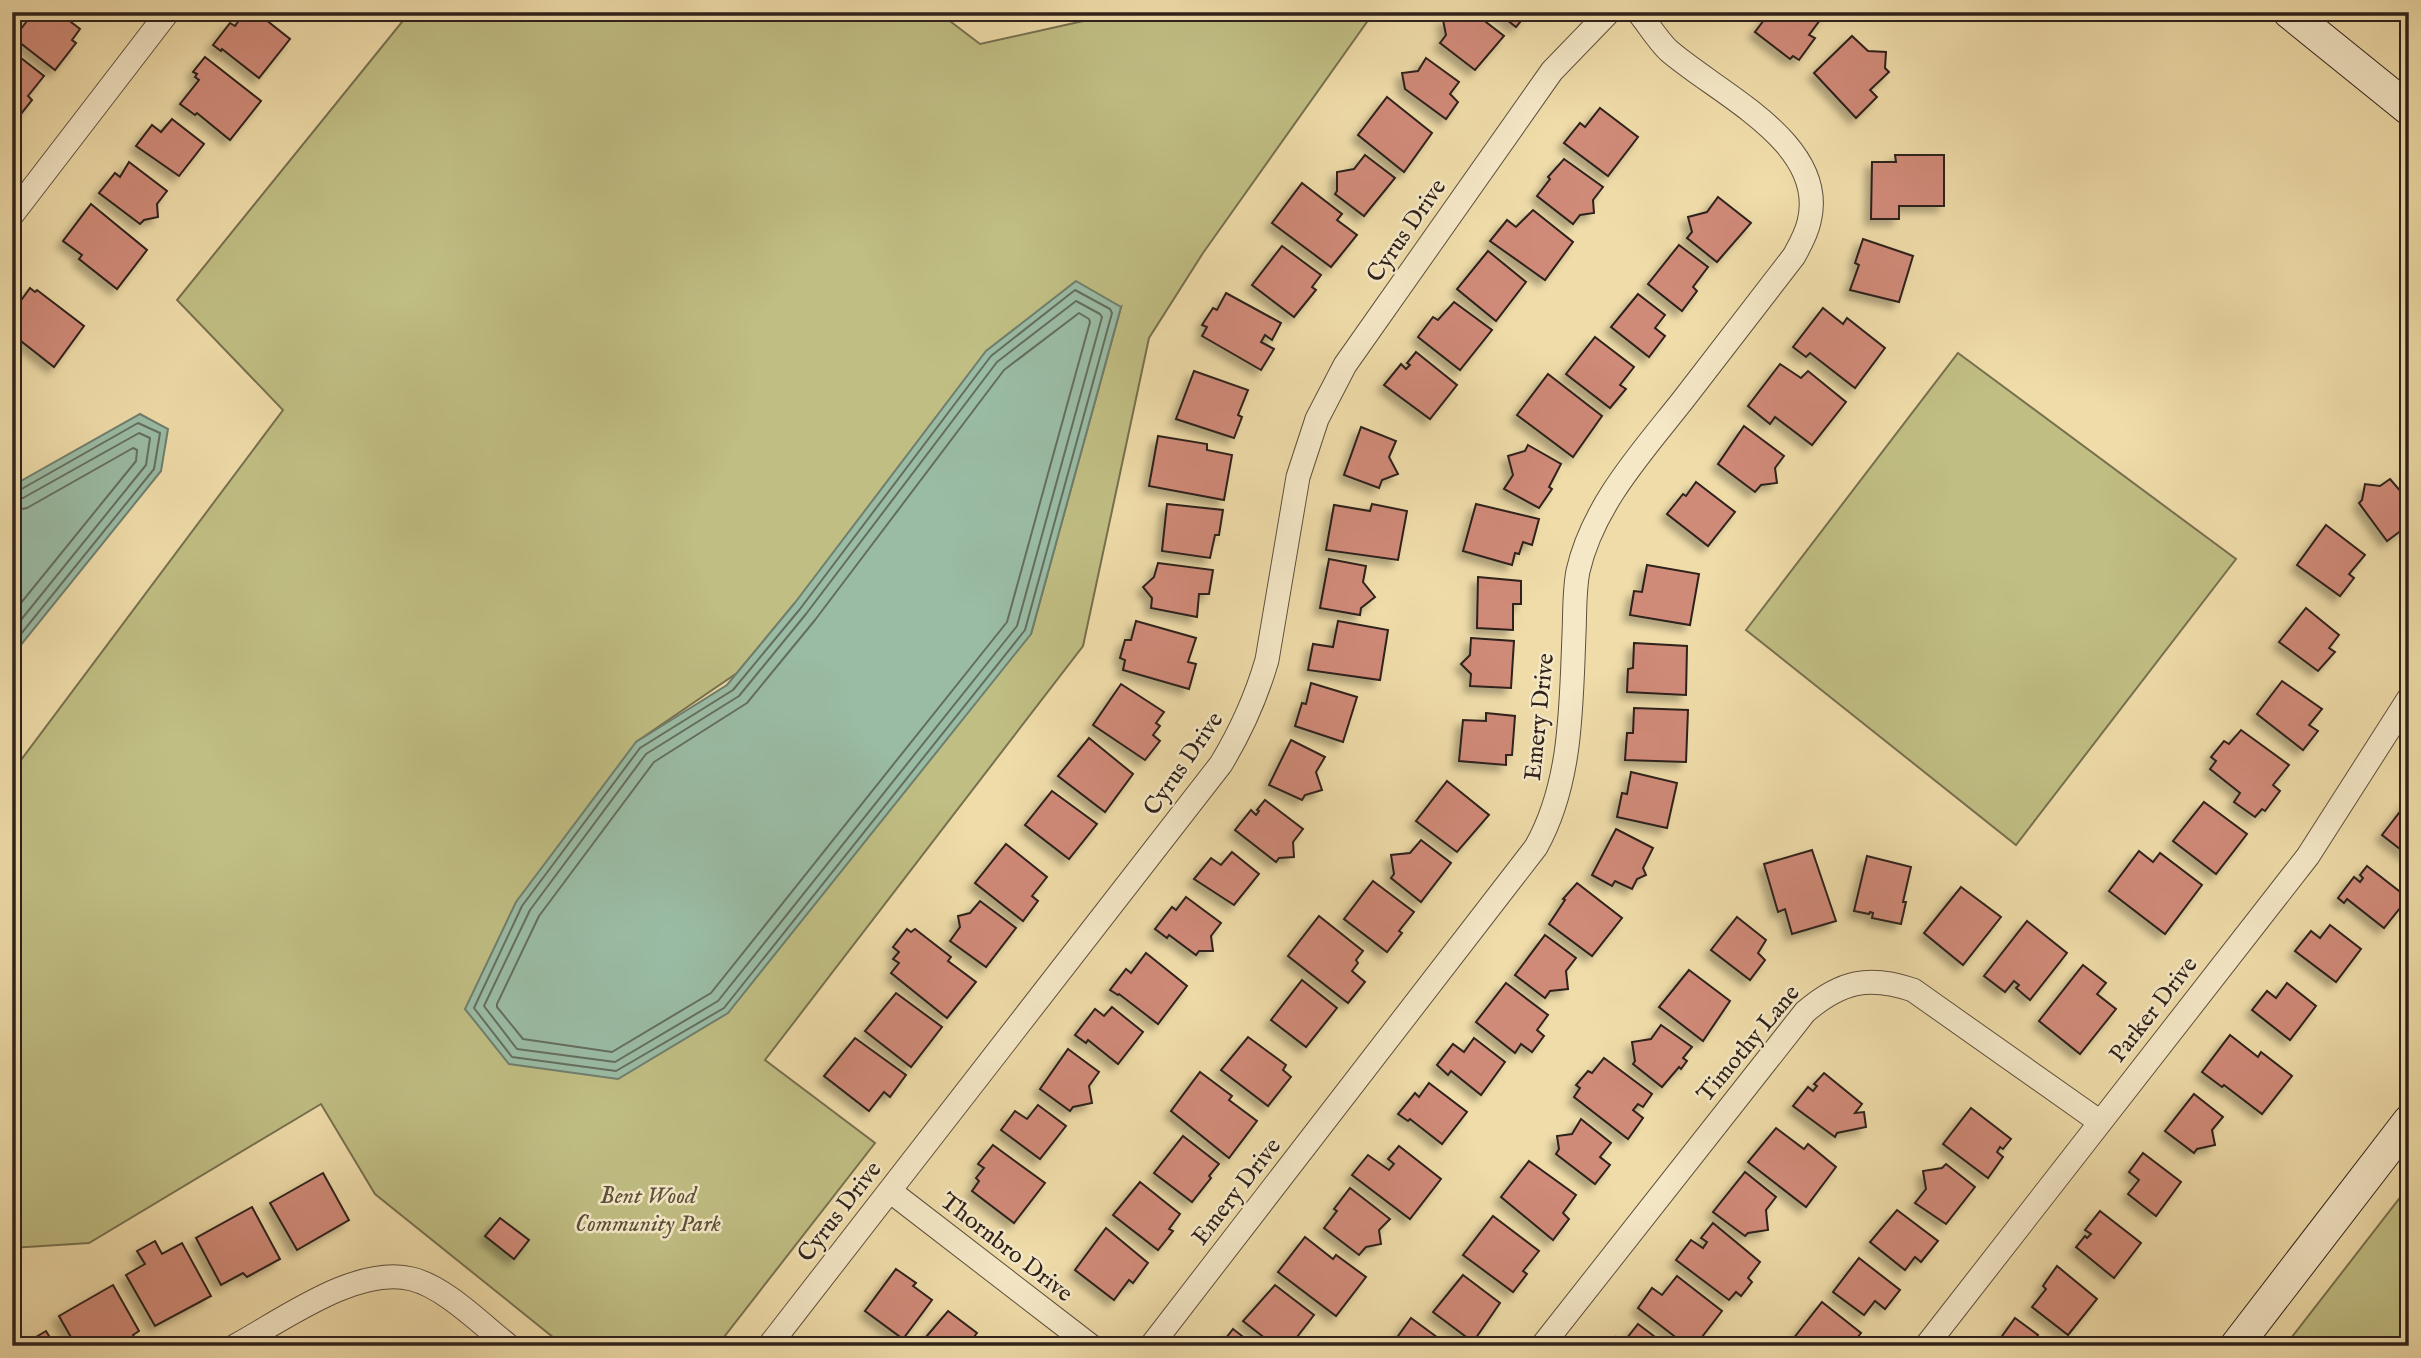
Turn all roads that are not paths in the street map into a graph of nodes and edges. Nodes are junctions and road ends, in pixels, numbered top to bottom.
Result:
1 (168, 12) edge
2 (1609, 12) edge
3 (1638, 12) edge
4 (2288, 12) edge
5 (2409, 109) edge
6 (12, 215) edge
7 (2409, 698) edge
8 (2409, 1121) edge
9 (2100, 1122) junction
10 (890, 1191) junction
11 (235, 1346) edge
12 (509, 1346) edge
13 (769, 1346) edge
14 (1091, 1346) edge
15 (1151, 1346) edge
16 (1542, 1346) edge
17 (1926, 1346) edge
18 (2236, 1346) edge

1 - 6 street
2 - 10 street, Cyrus Drive
3 - 15 street, Emery Drive
4 - 5 street
7 - 9 street, Parker Drive
8 - 18 street
9 - 16 street, Timothy Lane
9 - 17 street, Parker Drive
10 - 13 street, Cyrus Drive
10 - 14 street, Thornbro Drive
11 - 12 street

